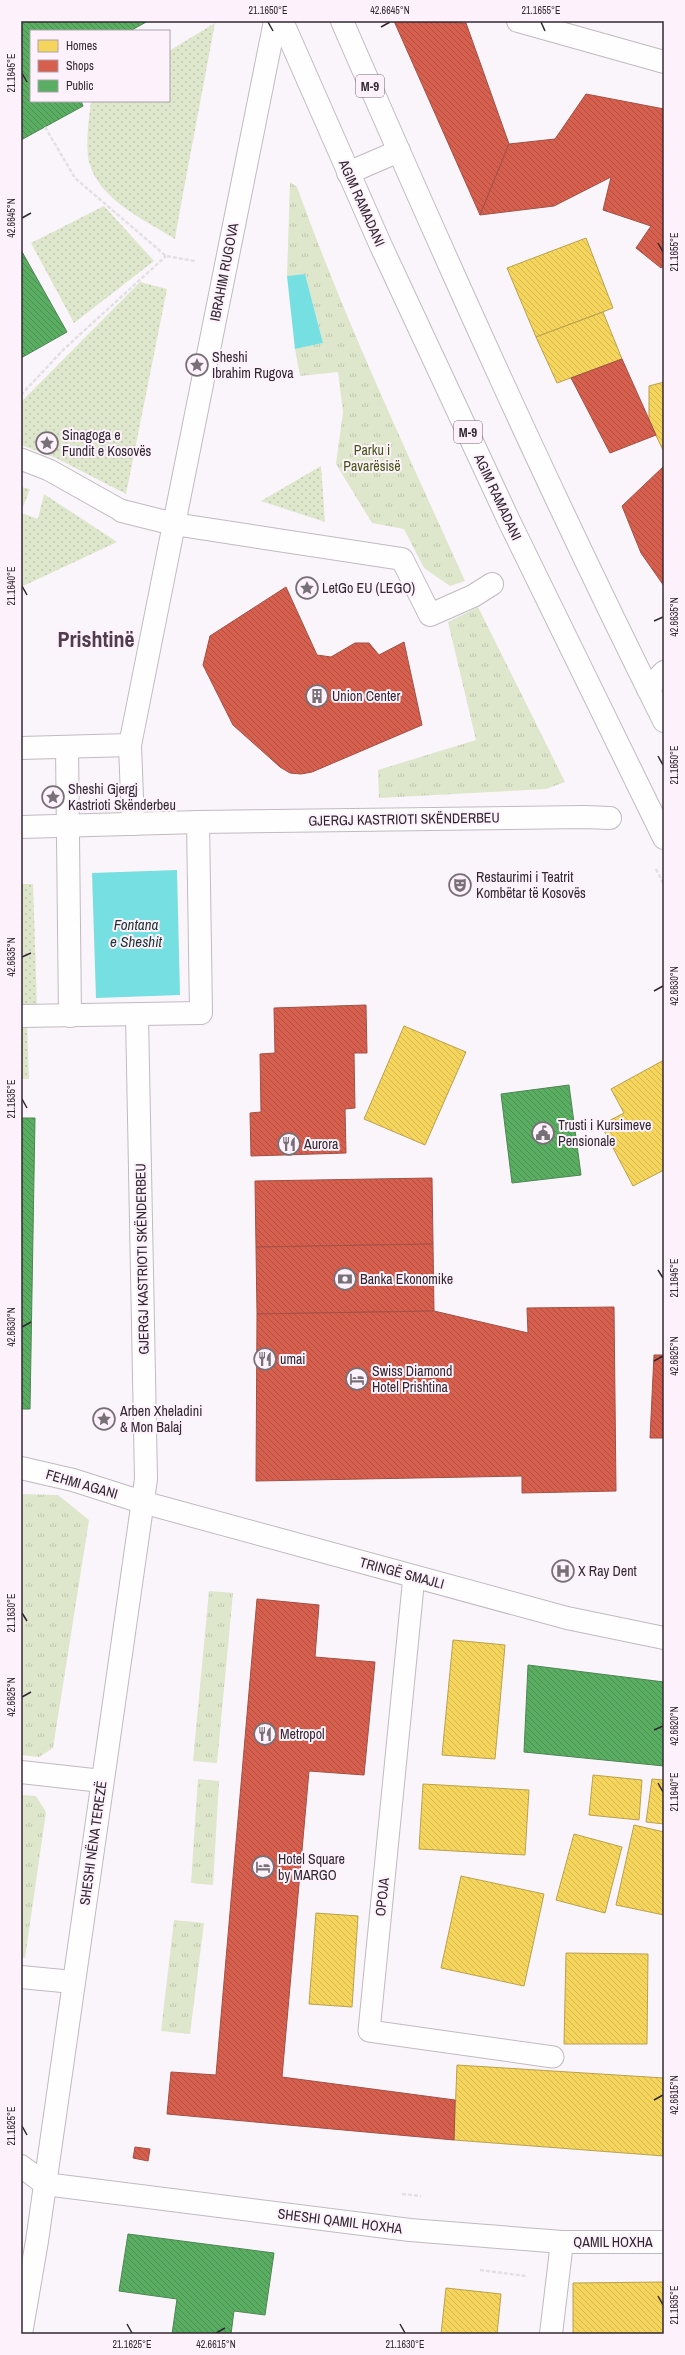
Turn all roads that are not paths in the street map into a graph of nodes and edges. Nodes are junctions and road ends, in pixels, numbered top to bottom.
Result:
1 (275, 21) edge
2 (282, 21) edge
3 (342, 21) edge
4 (518, 21) edge
5 (664, 62) edge
6 (399, 151) junction
7 (348, 172) junction
8 (21, 459) edge
9 (122, 512) joint
10 (174, 524) junction
11 (492, 584) dead end
12 (664, 672) edge
13 (648, 689) junction
14 (664, 721) edge
15 (130, 745) junction
16 (67, 747) junction
17 (21, 748) edge
18 (610, 818) dead end
19 (198, 822) junction
20 (133, 824) junction
21 (68, 826) junction
22 (21, 827) edge
23 (664, 838) edge
24 (137, 1015) junction
25 (21, 1016) edge
26 (70, 1016) junction
27 (21, 1468) edge
28 (142, 1502) junction
29 (414, 1576) junction
30 (664, 1638) edge
31 (21, 1772) edge
32 (102, 1781) junction
33 (21, 1977) edge
34 (73, 1982) junction
35 (554, 2057) dead end
36 (21, 2166) edge
37 (45, 2184) junction
38 (29, 2241) edge
39 (562, 2242) junction
40 (664, 2242) edge
41 (21, 2334) edge
42 (551, 2334) edge

1 - 10 street, IBRAHIM RUGOVA
2 - 7 street, AGIM RAMADANI / M-9
3 - 6 street, M-9
4 - 5 street
6 - 7 street
6 - 13 street, M-9
7 - 23 street, AGIM RAMADANI / M-9
8 - 9 lane
9 - 10 street
10 - 11 street
10 - 15 street
12 - 13 street
13 - 14 street, M-9
15 - 16 street
15 - 20 street
16 - 17 street
16 - 21 street
18 - 19 street, GJERGJ KASTRIOTI SKËNDERBEU
19 - 20 street, GJERGJ KASTRIOTI SKËNDERBEU
19 - 24 street
20 - 21 street, GJERGJ KASTRIOTI SKËNDERBEU
21 - 22 street, GJERGJ KASTRIOTI SKËNDERBEU
21 - 26 street
24 - 26 street
24 - 28 street, GJERGJ KASTRIOTI SKËNDERBEU
25 - 26 street
27 - 28 street, FEHMI AGANI
28 - 29 street, TRINGË SMAJLI
28 - 32 street, SHESHI NËNA TEREZË
29 - 30 street, TRINGË SMAJLI
29 - 35 lane, OPOJA
31 - 32 street
32 - 34 street, SHESHI NËNA TEREZË
33 - 34 street
34 - 37 street, SHESHI NËNA TEREZË
36 - 37 street
37 - 38 street, SHESHI NËNA TEREZË
37 - 39 street, SHESHI QAMIL HOXHA
38 - 41 street, SHESHI NËNA TEREZË
39 - 40 street, QAMIL HOXHA
39 - 42 street

